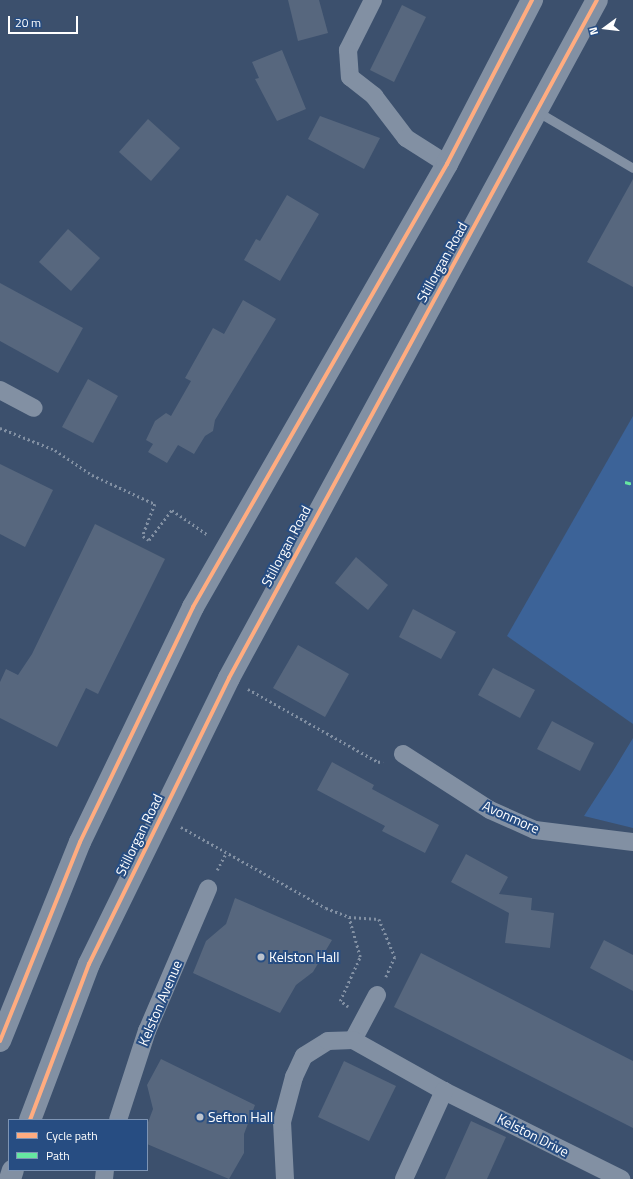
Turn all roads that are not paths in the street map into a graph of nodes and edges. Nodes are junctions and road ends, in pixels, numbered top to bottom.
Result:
1 (373, 0) edge
2 (532, 0) edge
3 (598, 0) edge
4 (538, 112) junction
5 (447, 164) junction
6 (633, 168) edge
7 (0, 390) edge
8 (34, 408) dead end
9 (403, 754) road end
10 (633, 842) edge
11 (208, 889) dead end
12 (377, 996) road end
13 (352, 1040) junction
14 (0, 1041) edge
15 (444, 1091) junction
16 (30, 1119) edge
17 (118, 1119) edge
18 (285, 1179) edge
19 (404, 1179) edge
20 (621, 1179) edge

1 - 5 street
2 - 5 highway
3 - 4 highway, Stillorgan Road
4 - 6 lane
4 - 16 highway, Stillorgan Road
5 - 14 highway
7 - 8 street
9 - 10 street, Avonmore
11 - 17 street, Kelston Avenue
12 - 13 street
13 - 15 street, Kelston Drive
13 - 18 street
15 - 19 street
15 - 20 street, Kelston Drive

